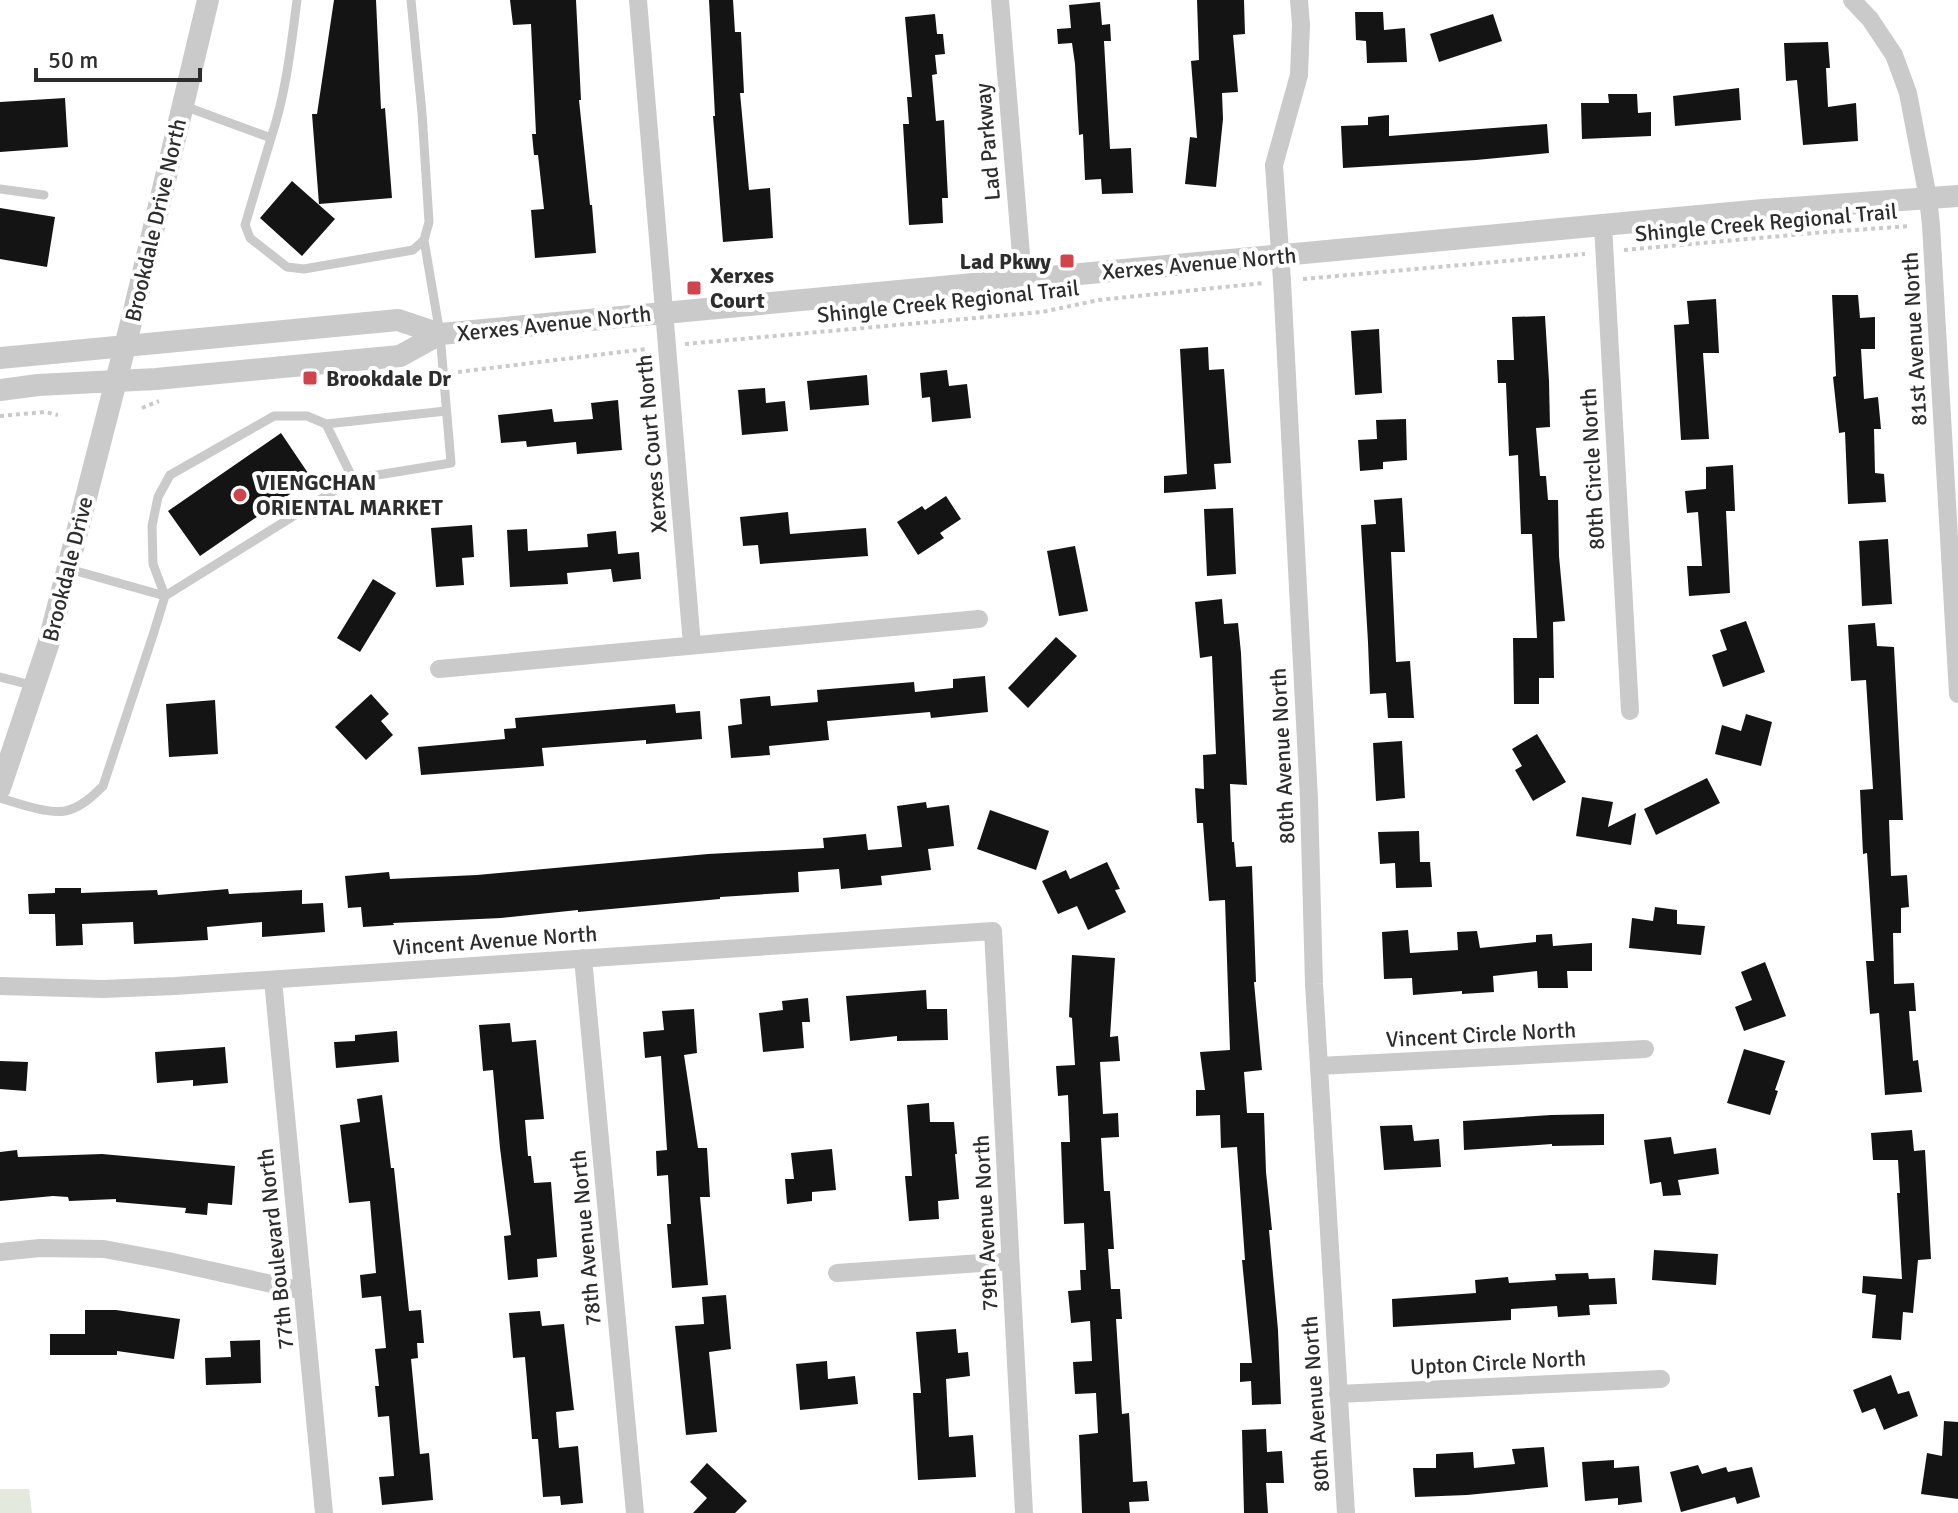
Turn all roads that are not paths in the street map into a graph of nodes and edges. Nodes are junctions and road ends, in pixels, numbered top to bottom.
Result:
1 (208, 0) edge
2 (297, 0) edge
3 (411, 0) edge
4 (638, 0) edge
5 (1000, 0) edge
6 (1299, 0) edge
7 (1852, 0) edge
8 (182, 106) junction
9 (271, 138) junction
10 (0, 189) edge
11 (44, 195) dead end
12 (1958, 196) edge
13 (1928, 198) junction
14 (1603, 225) junction
15 (424, 240) junction
16 (1281, 255) junction
17 (1023, 279) junction
18 (665, 313) junction
19 (440, 334) junction
20 (124, 347) junction
21 (0, 358) edge
22 (115, 381) junction
23 (0, 390) edge
24 (446, 411) junction
25 (326, 424) junction
26 (353, 479) junction
27 (67, 568) junction
28 (165, 596) junction
29 (979, 619) dead end
30 (692, 645) junction
31 (439, 669) dead end
32 (0, 677) edge
33 (35, 686) junction
34 (1958, 694) edge
35 (1630, 711) dead end
36 (0, 788) edge
37 (0, 798) edge
38 (993, 931) joint
39 (583, 958) junction
40 (273, 980) junction
41 (0, 986) edge
42 (1645, 1049) dead end
43 (1319, 1066) junction
44 (0, 1252) edge
45 (1010, 1261) junction
46 (837, 1273) dead end
47 (303, 1291) junction
48 (1661, 1379) dead end
49 (1338, 1394) junction
50 (324, 1513) edge
51 (635, 1513) edge
52 (1024, 1513) edge
53 (1346, 1513) edge

1 - 8 street, Brookdale Drive North
2 - 9 lane
3 - 15 lane
4 - 18 street, Xerxes Court North
5 - 17 street, Lad Parkway
6 - 16 street, 80th Avenue North
7 - 13 street, 81st Avenue North
8 - 9 lane
8 - 20 street, Brookdale Drive North
9 - 15 lane
10 - 11 lane
12 - 13 street, Xerxes Avenue North
13 - 14 street, Xerxes Avenue North
13 - 34 street, 81st Avenue North
14 - 16 street, Xerxes Avenue North
14 - 35 street, 80th Circle North
15 - 19 lane
16 - 17 street, Xerxes Avenue North
16 - 43 street, 80th Avenue North
17 - 18 street, Xerxes Avenue North
18 - 19 street, Xerxes Avenue North
18 - 30 street, Xerxes Court North
19 - 20 street, Xerxes Avenue North
19 - 22 street, Xerxes Avenue North
19 - 24 lane
20 - 21 street, Xerxes Avenue North
20 - 22 street, Brookdale Drive
22 - 23 street, Xerxes Avenue North
22 - 27 street, Brookdale Drive
24 - 25 lane
24 - 26 lane
25 - 26 lane
25 - 28 lane
26 - 28 lane
27 - 28 lane
27 - 33 street, Brookdale Drive
28 - 37 lane
29 - 30 street
30 - 31 street
32 - 33 lane
33 - 36 street, Brookdale Drive
38 - 39 street, Vincent Avenue North
38 - 45 street, 79th Avenue North
39 - 40 street, Vincent Avenue North
39 - 51 street, 78th Avenue North
40 - 41 street, Vincent Avenue North
40 - 47 street, 77th Boulevard North
42 - 43 street, Vincent Circle North
43 - 49 street, 80th Avenue North
44 - 47 street
45 - 46 street
45 - 52 street, 79th Avenue North
47 - 50 street, 77th Boulevard North
48 - 49 street, Upton Circle North
49 - 53 street, 80th Avenue North

